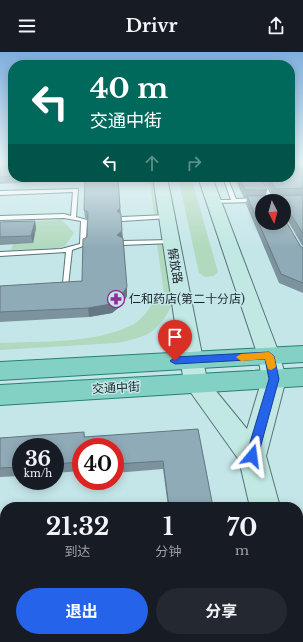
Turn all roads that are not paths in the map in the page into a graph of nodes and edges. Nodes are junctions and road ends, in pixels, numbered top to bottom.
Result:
1 (37, 192) edge
2 (76, 192) edge
3 (163, 192) edge
4 (210, 192) edge
5 (230, 192) edge
6 (0, 193) edge
7 (255, 200) edge
8 (234, 201) junction
9 (213, 202) junction
10 (167, 217) junction
11 (0, 218) edge
12 (73, 218) junction
13 (122, 219) edge
14 (171, 242) junction
15 (122, 244) edge
16 (69, 249) junction
17 (0, 254) edge
18 (51, 286) edge
19 (303, 354) edge
20 (269, 356) junction
21 (191, 360) junction
22 (0, 371) edge
23 (303, 377) edge
24 (274, 379) junction
25 (196, 384) junction
26 (0, 395) edge
27 (252, 456) junction
28 (264, 502) edge

1 - 6 lane
2 - 12 lane
3 - 10 street, 解放路
4 - 9 street
5 - 8 lane
7 - 8 lane
8 - 9 lane
9 - 20 street
10 - 13 lane
10 - 14 street, 解放路
11 - 12 lane
12 - 16 lane
14 - 15 lane
14 - 21 street, 解放路
16 - 17 lane
16 - 18 lane
19 - 20 main road, 交通中街
20 - 21 main road, 交通中街
20 - 24 street
21 - 22 main road, 交通中街
21 - 25 street, 解放路
23 - 24 main road, 交通中街
24 - 25 main road, 交通中街
24 - 27 street
25 - 26 main road, 交通中街
25 - 27 street, 解放路
27 - 28 street, 解放路

